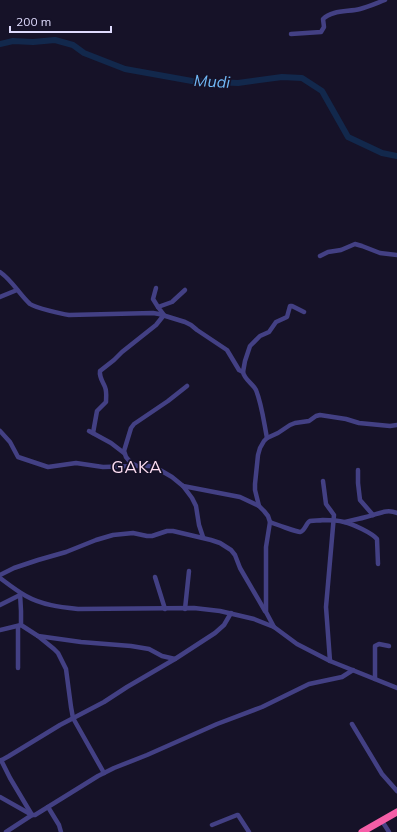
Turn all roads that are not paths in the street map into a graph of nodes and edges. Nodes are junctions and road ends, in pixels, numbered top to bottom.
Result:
1 (385, 0) edge
2 (291, 34) dead end
3 (397, 255) edge
4 (320, 256) dead end
5 (0, 272) edge
6 (156, 288) dead end
7 (17, 290) junction
8 (184, 290) dead end
9 (0, 297) edge
10 (158, 306) junction
11 (304, 312) dead end
12 (164, 315) junction
13 (243, 372) junction
14 (187, 386) dead end
15 (397, 425) edge
16 (0, 431) edge
17 (267, 438) junction
18 (124, 453) junction
19 (138, 466) junction
20 (358, 470) dead end
21 (323, 481) dead end
22 (184, 486) junction
23 (259, 506) junction
24 (397, 512) edge
25 (373, 515) junction
26 (333, 520) junction
27 (270, 522) junction
28 (345, 522) junction
29 (203, 537) junction
30 (378, 564) dead end
31 (189, 571) dead end
32 (0, 575) edge
33 (155, 577) dead end
34 (0, 578) edge
35 (20, 594) junction
36 (0, 605) edge
37 (165, 609) junction
38 (185, 609) junction
39 (266, 612) junction
40 (232, 613) junction
41 (20, 626) junction
42 (274, 627) junction
43 (0, 630) edge
44 (38, 636) junction
45 (389, 646) dead end
46 (175, 659) junction
47 (330, 661) junction
48 (18, 668) dead end
49 (353, 670) junction
50 (375, 679) junction
51 (397, 688) edge
52 (73, 718) junction
53 (352, 724) dead end
54 (1, 760) edge
55 (104, 773) junction
56 (397, 791) edge
57 (0, 797) edge
58 (48, 807) junction
59 (397, 812) edge
60 (32, 815) junction
61 (382, 821) junction
62 (212, 825) dead end
63 (7, 832) edge
64 (61, 832) edge
65 (249, 832) edge
66 (362, 832) edge
67 (389, 832) edge

1 - 2 street
3 - 4 street
5 - 7 street
6 - 10 street
7 - 9 street
7 - 12 street
8 - 10 street
10 - 12 street
11 - 13 street
12 - 13 street
12 - 18 street
13 - 17 street
14 - 18 street
15 - 17 street
16 - 19 street
17 - 23 street
18 - 19 street
19 - 22 street
20 - 25 street
21 - 26 street
22 - 23 street
22 - 29 street
23 - 27 street
24 - 25 street
25 - 28 street
26 - 27 street
26 - 28 street
26 - 47 street
27 - 39 street
28 - 30 street
29 - 32 street
29 - 39 street
31 - 38 street
33 - 37 street
34 - 35 street
35 - 36 street
35 - 37 street
35 - 41 street
37 - 38 street
38 - 40 street
39 - 42 street
40 - 42 street
40 - 46 street
41 - 43 street
41 - 44 street
41 - 48 street
42 - 47 street
44 - 46 street
44 - 52 street
45 - 50 street
46 - 52 street
47 - 49 street
49 - 50 street
49 - 55 street
50 - 51 street
52 - 54 street
52 - 55 street
53 - 56 street
54 - 60 street
55 - 58 street
57 - 60 street
58 - 60 street
58 - 64 street
59 - 61 highway
60 - 63 street
61 - 66 highway
61 - 67 street
62 - 65 street

